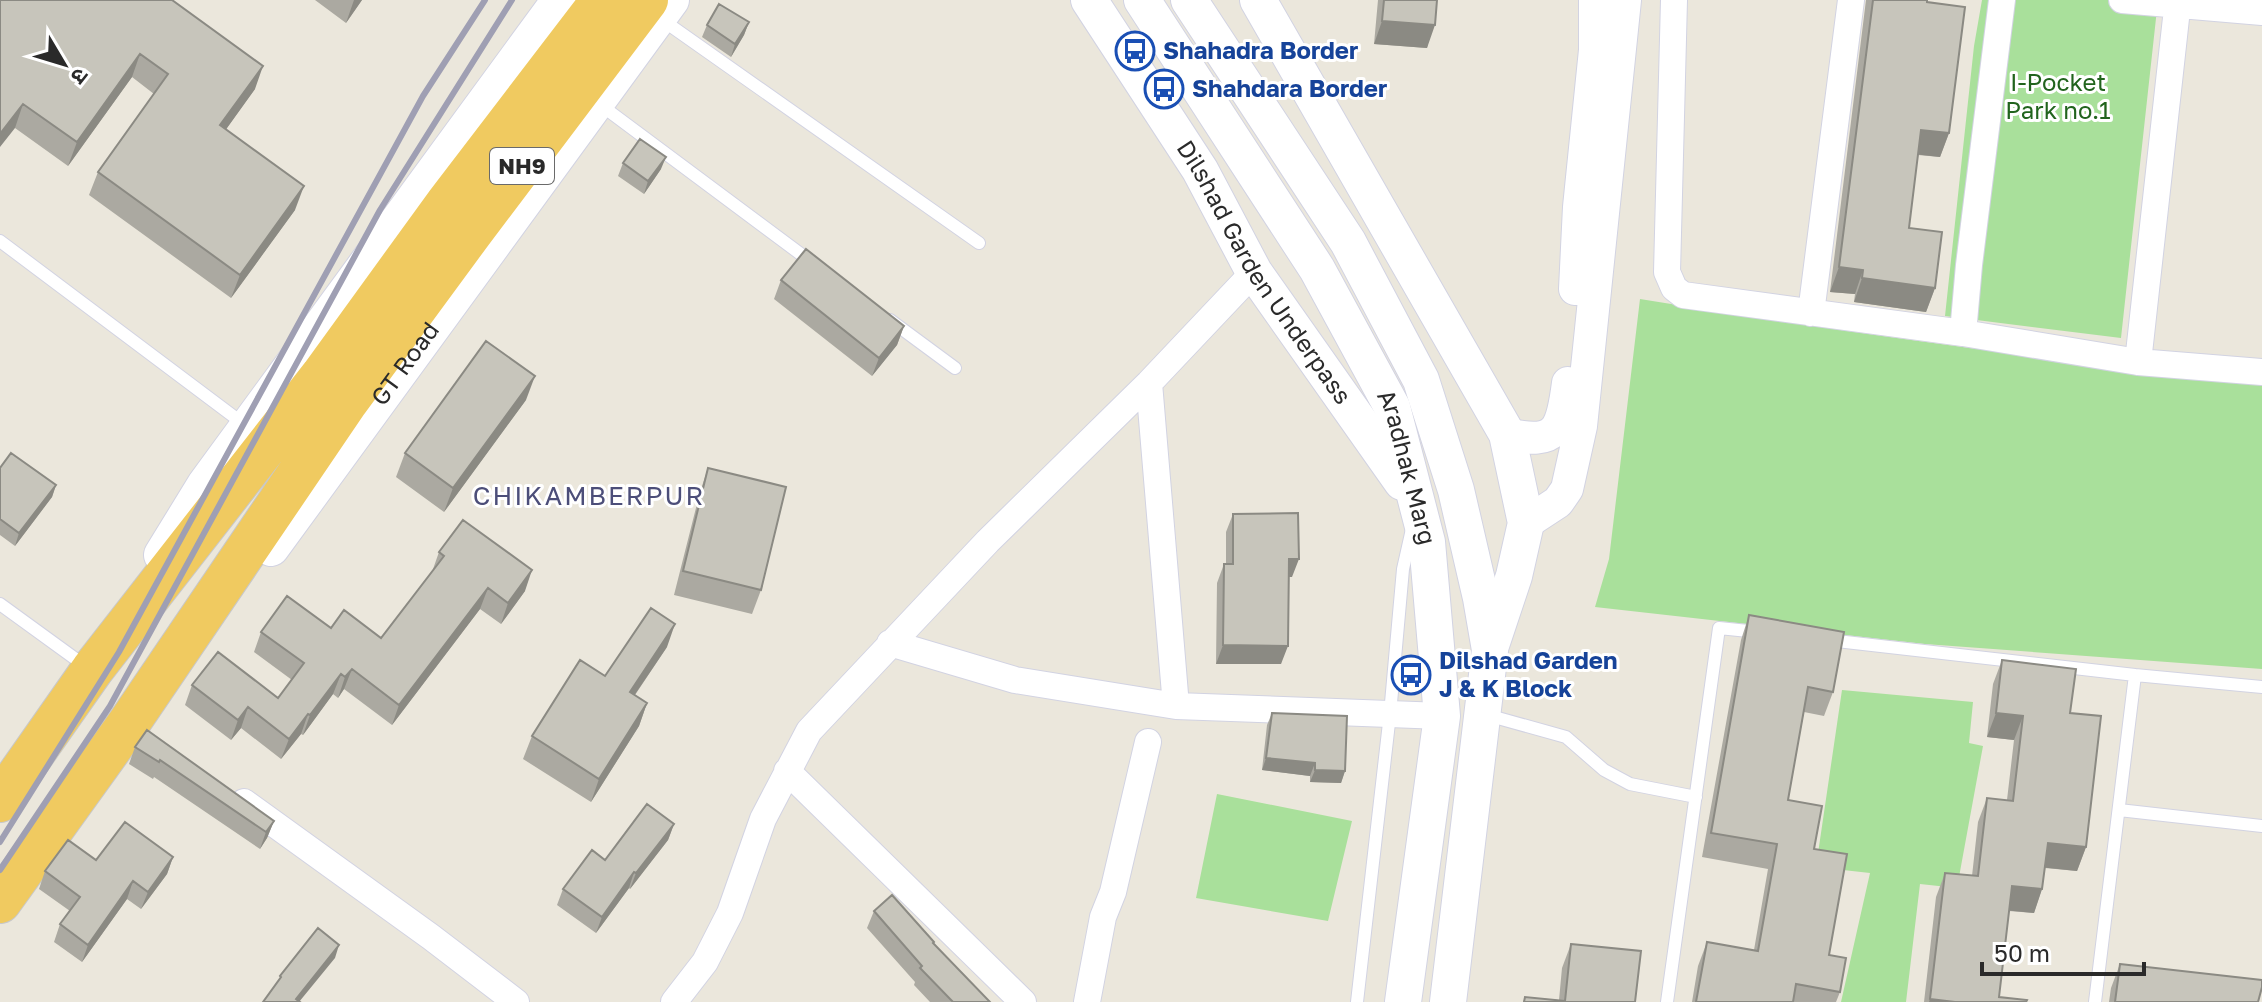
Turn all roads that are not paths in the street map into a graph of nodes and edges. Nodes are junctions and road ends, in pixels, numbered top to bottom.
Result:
1 (560, 0) edge
2 (602, 0) edge
3 (1089, 0) edge
4 (1142, 0) edge
5 (1189, 0) edge
6 (1258, 0) edge
7 (1595, 0) edge
8 (1625, 0) edge
9 (1674, 0) edge
10 (1851, 0) edge
11 (2002, 0) edge
12 (2122, 0) edge
13 (2178, 2) edge
14 (659, 6) edge
15 (2262, 12) edge
16 (571, 93) junction
17 (1602, 100) junction
18 (459, 218) junction
19 (0, 241) edge
20 (979, 243) dead end
21 (1254, 272) junction
22 (827, 273) edge
23 (878, 311) edge
24 (1811, 313) junction
25 (1963, 333) junction
26 (2138, 362) junction
27 (955, 368) dead end
28 (2262, 372) edge
29 (1149, 383) junction
30 (1571, 423) junction
31 (247, 427) junction
32 (1507, 434) junction
33 (1417, 503) junction
34 (1526, 523) junction
35 (0, 604) edge
36 (1765, 633) edge
37 (1812, 638) edge
38 (890, 643) junction
39 (1490, 650) junction
40 (94, 666) junction
41 (2135, 675) junction
42 (2262, 687) edge
43 (1176, 706) junction
44 (1390, 714) junction
45 (1482, 714) junction
46 (1442, 716) junction
47 (143, 729) junction
48 (1148, 742) dead end
49 (787, 771) junction
50 (218, 783) edge
51 (1696, 797) junction
52 (0, 801) edge
53 (2119, 810) junction
54 (2262, 826) edge
55 (0, 902) edge
56 (516, 1002) edge
57 (674, 1002) edge
58 (1023, 1002) edge
59 (1087, 1002) edge
60 (1357, 1002) edge
61 (1403, 1002) edge
62 (1448, 1002) edge
63 (1667, 1002) edge
64 (2095, 1002) edge

1 - 31 main road, GT Road
2 - 16 highway, GT Road
3 - 21 main road, Dilshad Garden Underpass
4 - 33 main road, Aradhak Marg
5 - 39 main road, Aradhak Marg
6 - 32 main road
7 - 17 street
8 - 17 street
9 - 24 street
10 - 24 street
11 - 25 street
12 - 13 street
13 - 15 street
13 - 26 street
14 - 16 highway, GT Road
14 - 20 lane
16 - 18 highway, GT Road / NH9
16 - 22 lane
16 - 47 main road, GT Road
17 - 30 street
18 - 40 highway, GT Road
18 - 47 highway, GT Road
19 - 31 lane
21 - 29 street
21 - 33 main road, Dilshad Garden Underpass
23 - 27 lane
24 - 25 street
25 - 26 street
26 - 28 street
29 - 38 street
29 - 43 street
30 - 32 street
30 - 34 street
31 - 40 main road, GT Road
32 - 34 main road, Aradhak Marg
33 - 44 lane
33 - 46 main road, Aradhak Marg
34 - 39 main road, Aradhak Marg
35 - 40 lane
36 - 51 lane
37 - 41 lane
38 - 43 street
38 - 49 street
39 - 45 main road, Aradhak Marg
40 - 52 highway, GT Road
41 - 42 lane
41 - 53 lane
43 - 44 street
44 - 46 street
44 - 60 lane
45 - 51 lane
45 - 62 main road, Aradhak Marg
46 - 61 main road, Aradhak Marg
47 - 55 highway, GT Road
48 - 59 street
49 - 57 street
49 - 58 street
50 - 56 street
51 - 63 lane
53 - 54 lane
53 - 64 lane

